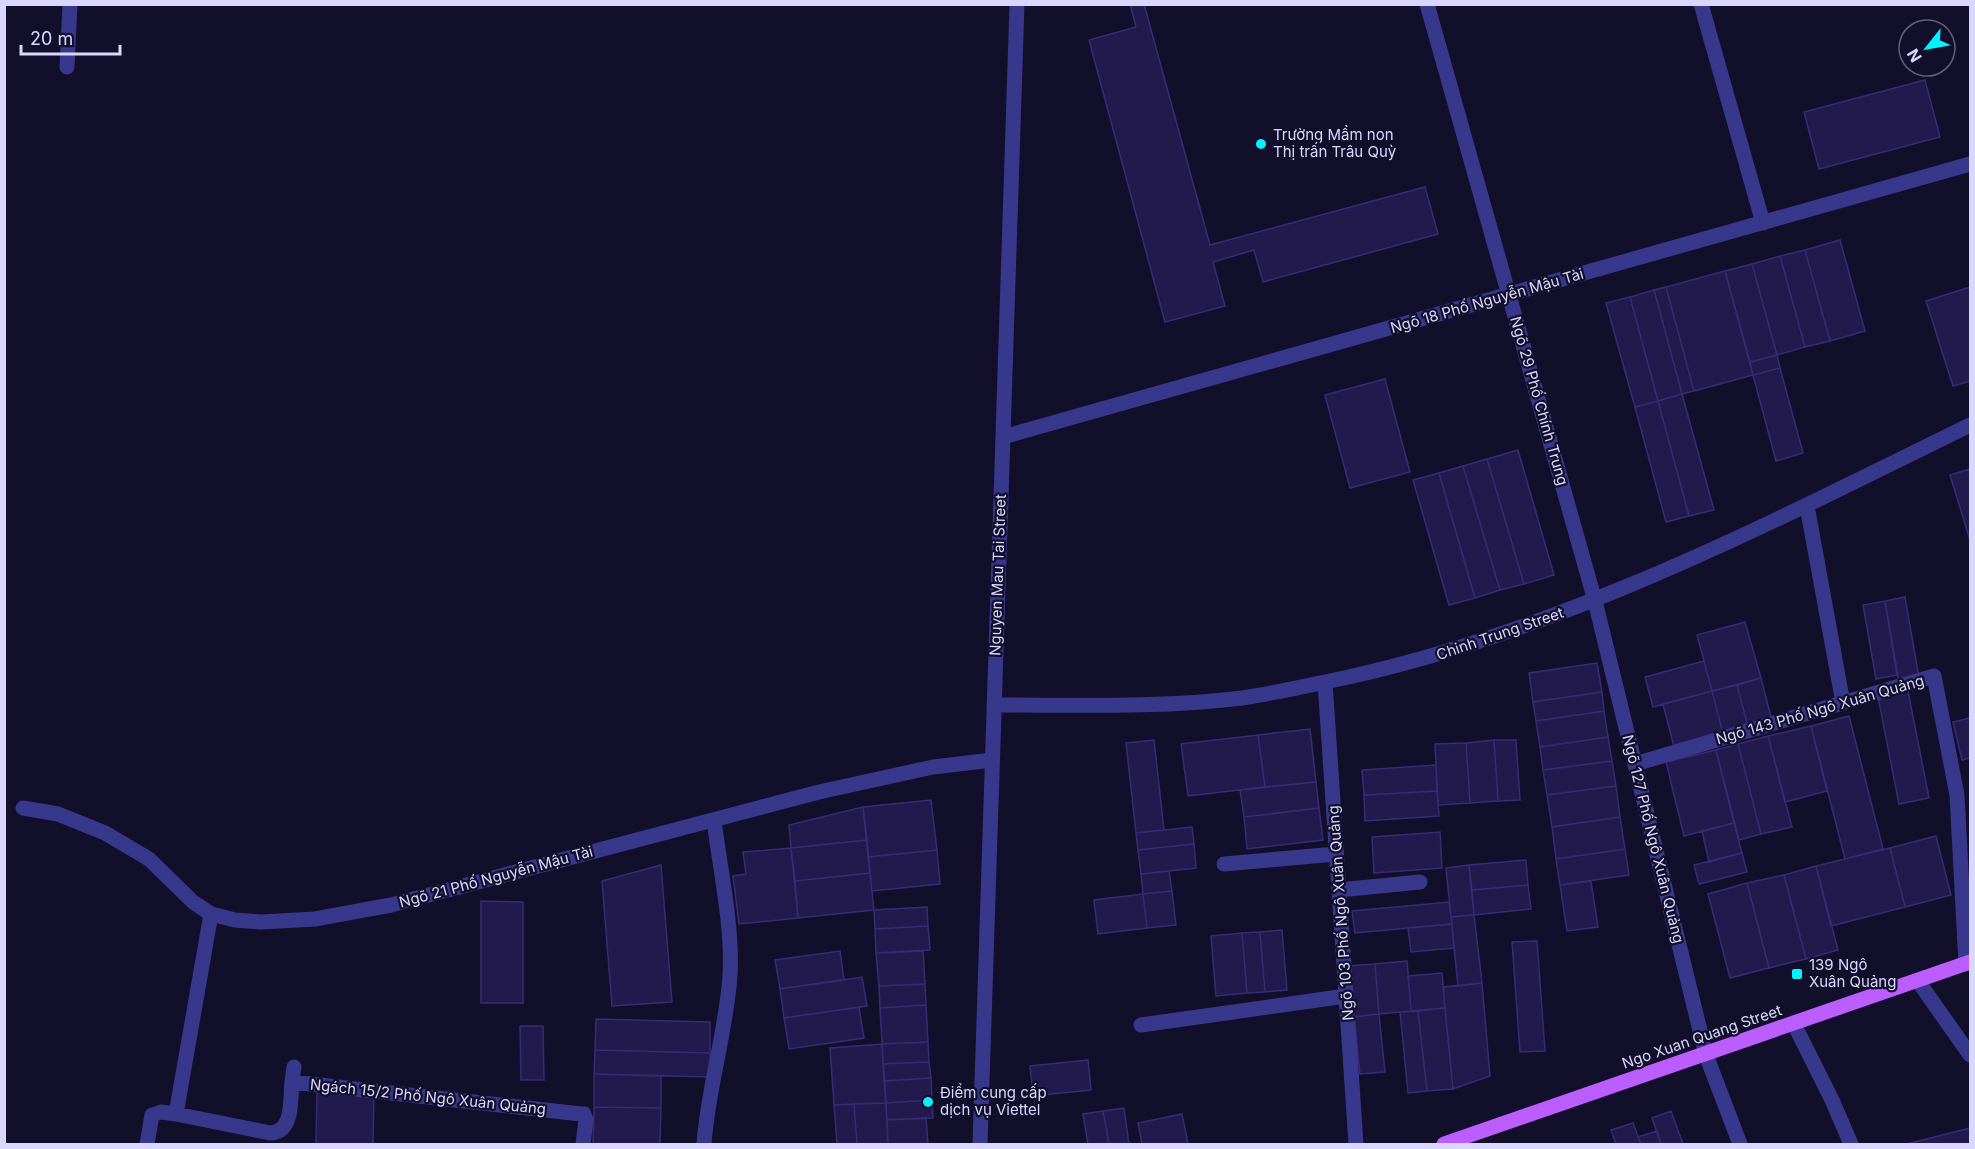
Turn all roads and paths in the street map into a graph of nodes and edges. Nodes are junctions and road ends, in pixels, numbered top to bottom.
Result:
1 (70, 4) edge
2 (1017, 4) edge
3 (1427, 4) edge
4 (1701, 4) edge
5 (67, 67) dead end
6 (1971, 164) edge
7 (1763, 223) junction
8 (1509, 294) junction
9 (1971, 425) edge
10 (1003, 437) junction
11 (1807, 506) junction
12 (1595, 601) junction
13 (1601, 624) joint
14 (1325, 682) junction
15 (1843, 703) junction
16 (994, 705) junction
17 (992, 760) junction
18 (1635, 764) junction
19 (23, 808) dead end
20 (714, 820) junction
21 (1336, 854) junction
22 (1224, 864) dead end
23 (1420, 882) dead end
24 (1339, 890) junction
25 (212, 914) junction
26 (1968, 963) edge
27 (1918, 981) junction
28 (1346, 996) junction
29 (1794, 1024) junction
30 (1140, 1025) dead end
31 (1706, 1054) junction
32 (1971, 1055) edge
33 (176, 1114) junction
34 (147, 1144) edge
35 (583, 1144) edge
36 (704, 1144) edge
37 (980, 1144) edge
38 (1356, 1144) edge
39 (1444, 1144) edge
40 (1740, 1144) edge
41 (1851, 1144) edge

1 - 5 street
2 - 10 street, Nguyen Mau Tai Street
3 - 8 street, Ngõ 29 Phố Chính Trung
4 - 7 street
6 - 7 street, Ngõ 18 Phố Nguyễn Mậu Tài
7 - 8 street, Ngõ 18 Phố Nguyễn Mậu Tài
8 - 10 street, Ngõ 18 Phố Nguyễn Mậu Tài
8 - 12 street, Ngõ 29 Phố Chính Trung
9 - 11 street, Chinh Trung Street
10 - 16 street, Nguyen Mau Tai Street
11 - 12 street, Chinh Trung Street
11 - 15 street
12 - 13 street, Ngõ 29 Phố Chính Trung
12 - 14 street, Chinh Trung Street
13 - 18 street, Ngõ 127 Phố Ngô Xuân Quảng
14 - 16 street, Chinh Trung Street
14 - 21 street, Ngõ 103 Phố Ngô Xuân Quảng
15 - 18 street, Ngõ 143 Phố Ngô Xuân Quảng
15 - 26 street, Ngõ 143 Phố Ngô Xuân Quảng
16 - 17 street, Nguyen Mau Tai Street
17 - 20 street, Ngõ 21 Phố Nguyễn Mậu Tài
17 - 37 street, Nguyen Mau Tai Street
18 - 31 street, Ngõ 127 Phố Ngô Xuân Quảng
19 - 25 street, Ngõ 21 Phố Nguyễn Mậu Tài
20 - 25 street, Ngõ 21 Phố Nguyễn Mậu Tài
20 - 36 street
21 - 22 street
21 - 24 street, Ngõ 103 Phố Ngô Xuân Quảng
23 - 24 street
24 - 28 street, Ngõ 103 Phố Ngô Xuân Quảng
25 - 33 street
26 - 27 main road, Ngo Xuan Quang Street
27 - 29 main road, Ngo Xuan Quang Street
27 - 32 street
28 - 30 street
28 - 38 street, Ngõ 103 Phố Ngô Xuân Quảng
29 - 31 main road, Ngo Xuan Quang Street
29 - 41 street
31 - 39 main road, Ngo Xuan Quang Street
31 - 40 street, Ngõ 127 Phố Ngô Xuân Quảng
33 - 34 street
33 - 35 street, Ngách 15/2 Phố Ngô Xuân Quảng

